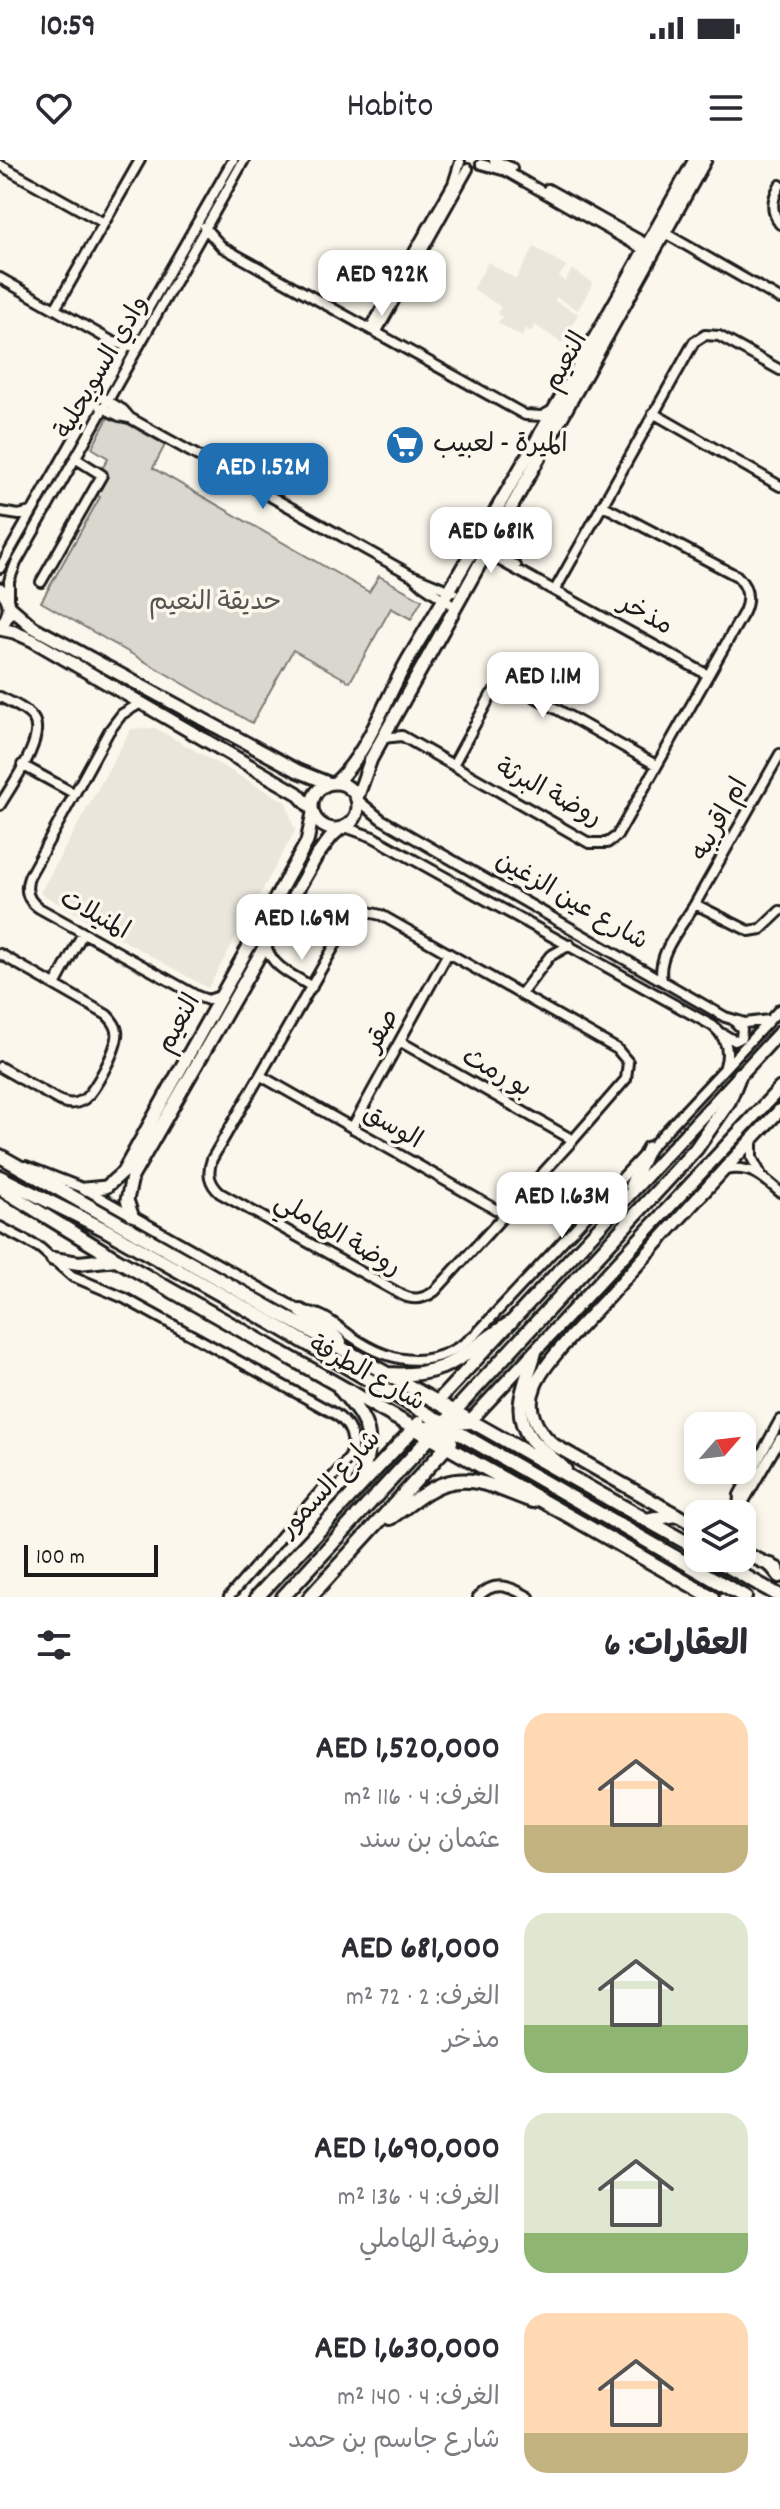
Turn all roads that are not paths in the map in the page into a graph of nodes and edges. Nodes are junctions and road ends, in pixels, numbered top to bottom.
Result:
1 (140, 160) edge
2 (233, 160) edge
3 (244, 160) edge
4 (494, 160) edge
5 (695, 160) edge
6 (705, 160) edge
7 (459, 161) edge
8 (482, 162) edge
9 (0, 165) edge
10 (468, 169) junction
11 (780, 185) edge
12 (104, 223) junction
13 (780, 224) edge
14 (202, 225) junction
15 (660, 230) junction
16 (650, 249) junction
17 (0, 278) edge
18 (780, 299) edge
19 (55, 309) junction
20 (373, 331) junction
21 (113, 342) junction
22 (132, 347) junction
23 (127, 356) junction
24 (780, 370) edge
25 (97, 400) junction
26 (106, 404) junction
27 (552, 411) junction
28 (653, 413) junction
29 (75, 458) junction
30 (780, 486) edge
31 (602, 505) junction
32 (32, 511) junction
33 (0, 512) edge
34 (17, 537) junction
35 (482, 547) junction
36 (0, 568) edge
37 (41, 582) dead end
38 (0, 589) edge
39 (555, 590) junction
40 (452, 598) junction
41 (9, 604) junction
42 (0, 628) edge
43 (708, 675) junction
44 (0, 697) edge
45 (141, 703) junction
46 (394, 719) junction
47 (402, 736) junction
48 (383, 738) junction
49 (780, 754) edge
50 (22, 765) junction
51 (453, 765) junction
52 (656, 765) junction
53 (332, 782) junction
54 (75, 794) junction
55 (358, 799) junction
56 (0, 805) edge
57 (313, 811) junction
58 (343, 828) junction
59 (695, 904) junction
60 (780, 911) edge
61 (83, 933) junction
62 (547, 933) junction
63 (266, 945) junction
64 (570, 945) junction
65 (448, 953) junction
66 (0, 954) edge
67 (550, 956) junction
68 (662, 959) junction
69 (276, 965) junction
70 (253, 967) junction
71 (644, 970) junction
72 (662, 980) junction
73 (55, 985) junction
74 (312, 987) junction
75 (521, 994) junction
76 (220, 996) junction
77 (780, 1009) edge
78 (733, 1020) junction
79 (769, 1020) junction
80 (780, 1032) edge
81 (722, 1034) junction
82 (401, 1042) junction
83 (0, 1067) edge
84 (725, 1067) junction
85 (740, 1074) junction
86 (261, 1076) junction
87 (780, 1088) edge
88 (780, 1103) edge
89 (777, 1113) edge
90 (352, 1128) junction
91 (752, 1139) junction
92 (573, 1140) junction
93 (648, 1148) junction
94 (3, 1157) edge
95 (724, 1170) junction
96 (760, 1174) junction
97 (0, 1177) edge
98 (0, 1188) edge
99 (85, 1189) junction
100 (780, 1192) edge
101 (628, 1193) junction
102 (702, 1194) junction
103 (671, 1205) junction
104 (504, 1214) junction
105 (132, 1215) junction
106 (0, 1227) edge
107 (53, 1259) junction
108 (116, 1259) junction
109 (301, 1311) junction
110 (510, 1323) junction
111 (535, 1352) junction
112 (350, 1353) junction
113 (384, 1373) junction
114 (335, 1384) junction
115 (437, 1402) junction
116 (426, 1414) junction
117 (780, 1420) edge
118 (469, 1422) junction
119 (442, 1425) junction
120 (414, 1428) junction
121 (459, 1433) junction
122 (780, 1439) edge
123 (354, 1440) joint
124 (447, 1446) junction
125 (575, 1482) junction
126 (358, 1487) junction
127 (738, 1500) edge
128 (745, 1500) edge
129 (544, 1502) junction
130 (676, 1515) junction
131 (684, 1519) edge
132 (646, 1520) junction
133 (378, 1522) junction
134 (684, 1541) edge
135 (756, 1559) edge
136 (775, 1568) edge
137 (738, 1572) edge
138 (780, 1576) edge
139 (780, 1596) edge
140 (229, 1597) edge
141 (257, 1597) edge
142 (283, 1597) edge
143 (310, 1597) edge
144 (478, 1597) edge
145 (529, 1597) edge
146 (712, 1597) edge
147 (745, 1597) edge

1 - 12 street
2 - 14 street, وادي السويحلية
3 - 14 street, وادي السويحلية
4 - 16 street
5 - 15 street, النعيم
6 - 15 street, النعيم
7 - 10 street
7 - 20 street
8 - 10 street
8 - 16 street
9 - 12 street
10 - 20 street
11 - 13 street
12 - 19 street
14 - 20 street
14 - 22 street, وادي السويحلية
15 - 16 street, النعيم
15 - 18 street
16 - 27 street, النعيم
16 - 35 street, النعيم
17 - 19 street
19 - 21 street
20 - 27 street
21 - 22 street
21 - 23 street
22 - 23 street, وادي السويحلية
23 - 25 street, وادي السويحلية
23 - 26 street, وادي السويحلية
24 - 28 street
25 - 26 street
25 - 32 street, وادي السويحلية
26 - 29 street, وادي السويحلية
26 - 40 street
27 - 35 street, النعيم
28 - 30 street
28 - 31 street
29 - 37 street
29 - 41 street, وادي السويحلية
31 - 39 street
31 - 43 street, روضة البرثة
32 - 33 street
32 - 34 street, وادي السويحلية
33 - 34 street
34 - 36 street, وادي السويحلية
35 - 39 street, مذخر
35 - 40 street, النعيم
38 - 41 street
39 - 43 street, مذخر
40 - 46 street, النعيم
40 - 53 street, النعيم
41 - 42 street
41 - 53 street
42 - 45 street
43 - 52 street, روضة البرثة
44 - 50 street
45 - 54 street, المنيلات
45 - 57 street
46 - 47 street
46 - 48 street, النعيم
47 - 48 street
47 - 51 street, روضة البرثة
48 - 55 street, النعيم
49 - 59 street, ام اقريبه
50 - 54 street
50 - 56 street
51 - 52 street
51 - 52 street, روضة البرثة
53 - 55 street
53 - 57 street
54 - 61 street, المنيلات
55 - 58 street
55 - 71 street, شارع عين الزغين
57 - 58 street
57 - 76 street, النعيم
58 - 62 street, شارع عين الزغين
58 - 63 street, النعيم
59 - 60 street
59 - 68 street, ام اقريبه
61 - 73 street
61 - 76 street, المنيلات
62 - 64 street, شارع عين الزغين
62 - 67 street
63 - 69 street
63 - 70 street, النعيم
64 - 67 street
64 - 81 street, شارع عين الزغين
65 - 74 street, روضة الهاملي
65 - 75 street, روضة الهاملي
65 - 82 street, صقر
66 - 73 street
67 - 75 street
68 - 71 street, ام اقريبه
68 - 72 street
69 - 70 street
69 - 74 street
70 - 105 street, النعيم
71 - 72 street, شارع عين الزغين
72 - 78 street, شارع عين الزغين
73 - 83 street
74 - 86 street, روضة الهاملي
75 - 92 street, روضة الهاملي
76 - 99 street, النعيم
77 - 79 street
78 - 79 street, شارع عين الزغين
78 - 81 street
79 - 84 street
80 - 85 street
81 - 84 street
82 - 90 street, صقر
82 - 92 street, بو رمث
84 - 93 street
85 - 101 street
85 - 119 main road
86 - 90 street, الوسق
86 - 104 street, روضة الهاملي
87 - 103 street
88 - 89 street
89 - 91 street
90 - 104 street, الوسق
91 - 95 street
91 - 96 street
92 - 104 street, روضة الهاملي
93 - 101 street
93 - 109 street, شارع الطرفة
94 - 99 street, شارع الطرفة
94 - 112 main road, شارع الطرفة
95 - 96 street
95 - 102 street
96 - 100 street
97 - 116 main road
98 - 108 main road, شارع الطرفة
99 - 105 street, شارع الطرفة
101 - 110 street
102 - 103 street
102 - 130 street
103 - 111 street
105 - 109 street, شارع الطرفة
106 - 107 street, شارع الطرفة
107 - 108 main road
107 - 123 street, شارع الطرفة
108 - 114 main road, شارع الطرفة
109 - 112 main road
110 - 113 main road
110 - 115 street
111 - 118 street
111 - 125 main road
112 - 113 main road, شارع الطرفة
113 - 115 main road, شارع الطرفة
114 - 120 main road, شارع الطرفة
114 - 126 main road
115 - 116 main road, شارع السمور
115 - 119 main road, شارع الطرفة
116 - 119 main road
116 - 120 main road, شارع السمور
117 - 127 street
118 - 119 main road, شارع الطرفة
118 - 121 main road
118 - 125 main road, شارع الطرفة
119 - 120 main road, شارع الطرفة
119 - 121 main road
119 - 124 main road, شارع الطرفة
119 - 142 main road
120 - 126 main road, شارع السمور
121 - 124 main road
121 - 147 main road
122 - 128 street
123 - 140 street, شارع السمور
124 - 129 main road, شارع الطرفة
124 - 133 main road
125 - 132 main road, شارع الطرفة
126 - 141 main road, شارع السمور
129 - 133 main road
129 - 146 main road, شارع الطرفة
130 - 131 street
130 - 132 main road
132 - 134 main road, شارع الطرفة
133 - 143 main road
135 - 136 street
136 - 138 main road
137 - 139 main road
144 - 145 street

